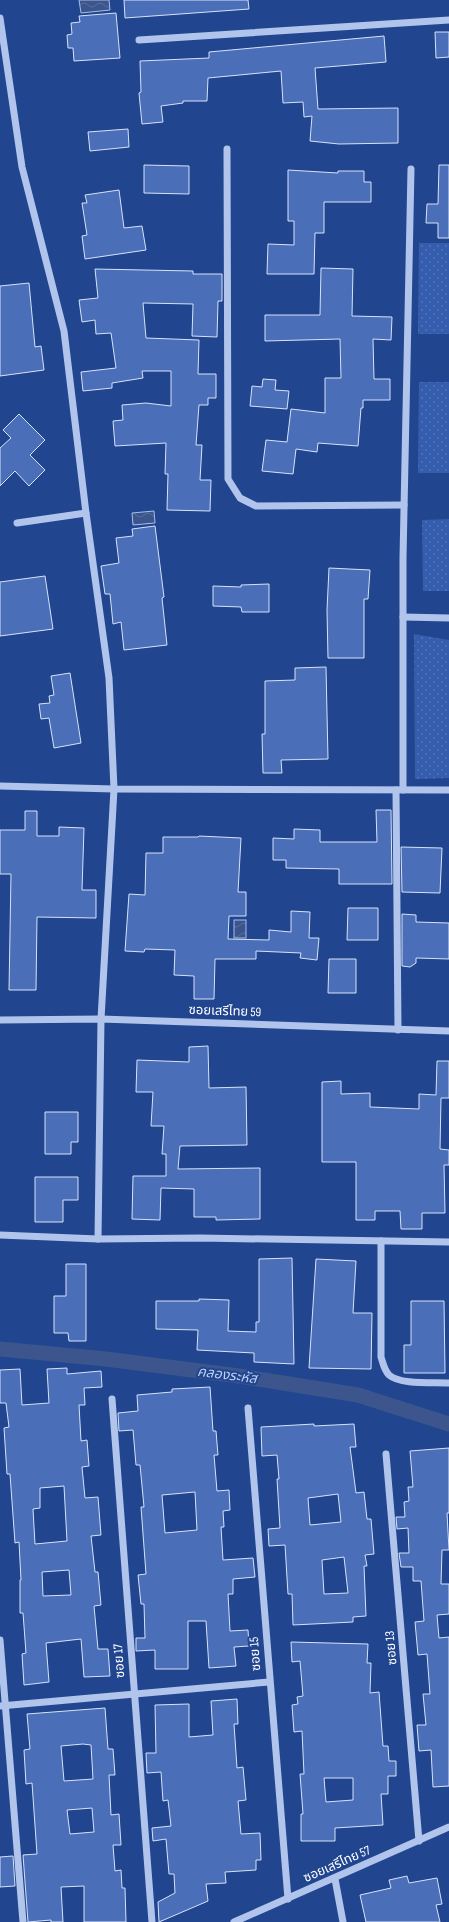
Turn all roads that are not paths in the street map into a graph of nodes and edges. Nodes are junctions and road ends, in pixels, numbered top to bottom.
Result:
1 (0, 18) edge
2 (449, 20) edge
3 (139, 40) dead end
4 (227, 149) dead end
5 (411, 169) dead end
6 (404, 505) junction
7 (86, 514) junction
8 (17, 523) dead end
9 (403, 617) junction
10 (449, 618) edge
11 (0, 786) edge
12 (114, 789) junction
13 (400, 790) junction
14 (449, 790) edge
15 (101, 1019) junction
16 (0, 1020) edge
17 (398, 1030) junction
18 (449, 1031) edge
19 (0, 1235) edge
20 (98, 1239) junction
21 (381, 1241) junction
22 (449, 1242) edge
23 (449, 1383) edge
24 (112, 1399) dead end
25 (248, 1408) dead end
26 (386, 1454) dead end
27 (0, 1640) edge
28 (269, 1682) junction
29 (134, 1695) junction
30 (3, 1706) edge
31 (449, 1827) edge
32 (420, 1841) junction
33 (335, 1879) junction
34 (288, 1899) junction
35 (23, 1922) edge
36 (152, 1922) edge
37 (234, 1922) edge
38 (343, 1922) edge

1 - 7 street
2 - 3 street
4 - 6 street
5 - 6 street
6 - 9 street
7 - 8 street
7 - 12 street
9 - 10 street
9 - 13 street
11 - 12 street
12 - 13 street
12 - 15 street
13 - 14 street
13 - 17 street
15 - 16 street, ซอยเสรีไทย 59
15 - 17 street, ซอยเสรีไทย 59
15 - 20 street
17 - 18 street, ซอยเสรีไทย 59
19 - 20 street
20 - 21 street
21 - 22 street
21 - 23 street
24 - 29 street, ซอย 17
25 - 28 street, ซอย 15
26 - 32 street, ซอย 13
27 - 30 street
28 - 29 street
28 - 34 street, ซอย 15
29 - 30 street
29 - 36 street, ซอย 17
30 - 35 street
31 - 32 street, ซอยเสรีไทย 57
32 - 33 street, ซอยเสรีไทย 57
33 - 34 street, ซอยเสรีไทย 57
33 - 38 street
34 - 37 street, ซอยเสรีไทย 57

